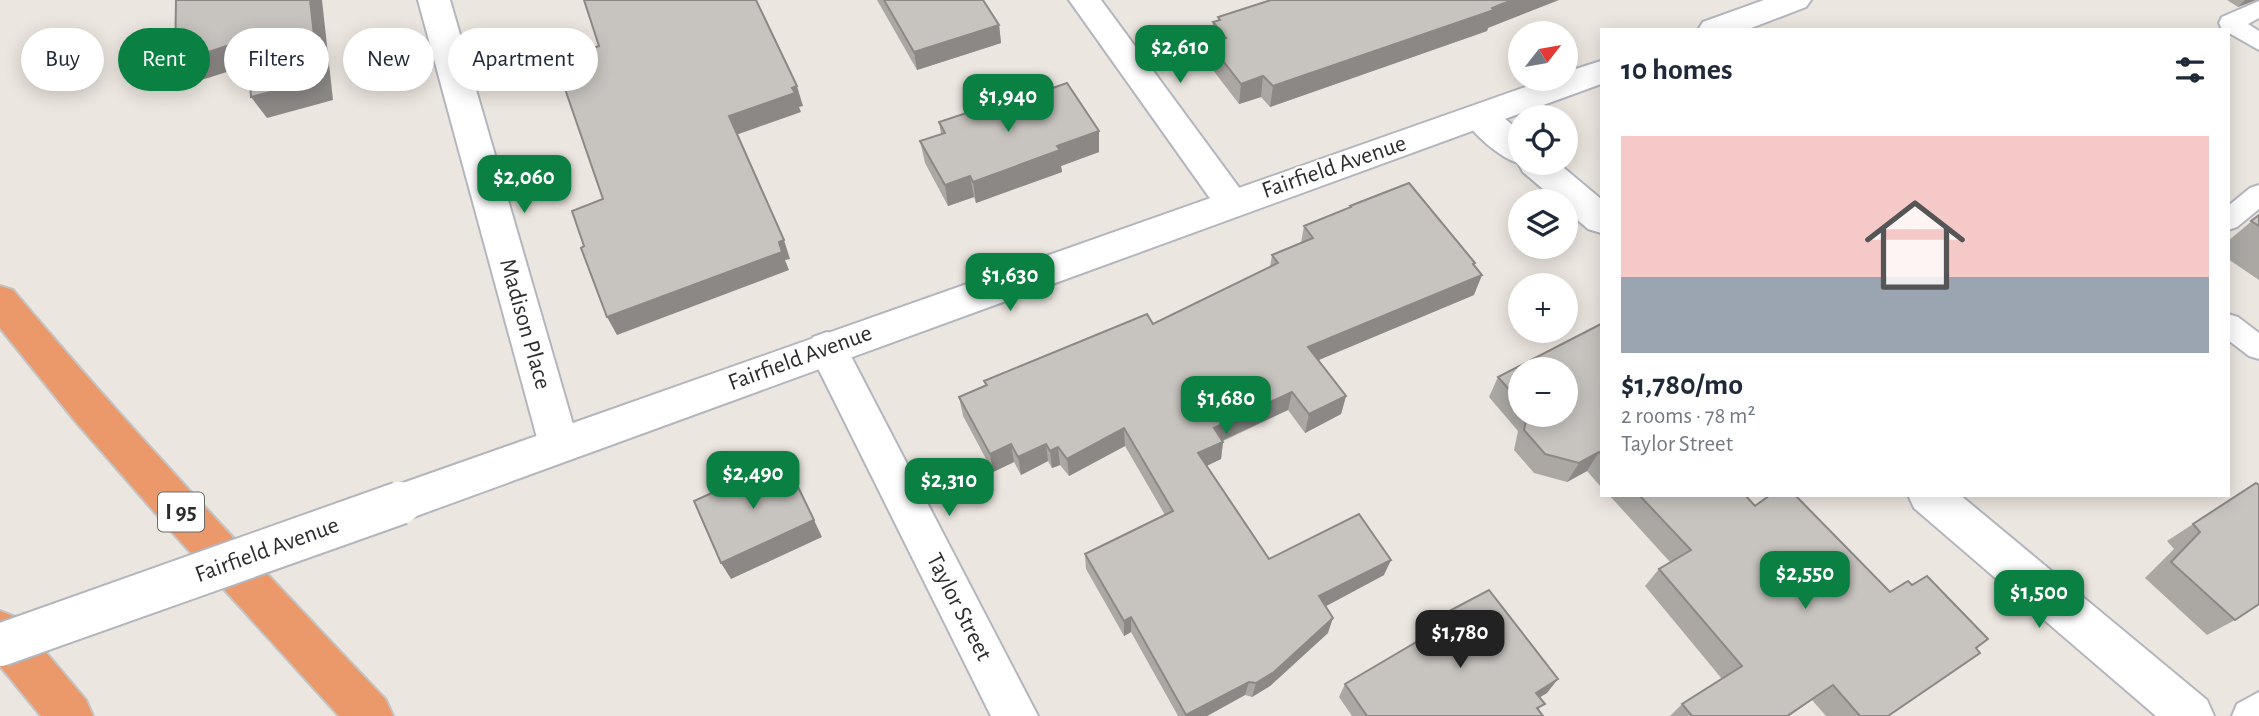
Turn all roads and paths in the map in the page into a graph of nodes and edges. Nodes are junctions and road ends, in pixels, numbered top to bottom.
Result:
1 (434, 0) edge
2 (1085, 0) edge
3 (1795, 0) edge
4 (2259, 9) edge
5 (1719, 28) edge
6 (2259, 42) edge
7 (1600, 72) edge
8 (1480, 117) junction
9 (1508, 140) edge
10 (1549, 175) edge
11 (2259, 195) edge
12 (1231, 202) junction
13 (1600, 218) edge
14 (2230, 218) edge
15 (0, 301) edge
16 (2230, 326) edge
17 (827, 348) junction
18 (2259, 348) edge
19 (559, 445) junction
20 (1931, 497) edge
21 (0, 632) edge
22 (0, 645) edge
23 (2259, 708) edge
24 (70, 716) edge
25 (370, 716) edge
26 (1015, 716) edge
27 (2191, 716) edge
28 (2249, 716) edge

1 - 19 street, Madison Place
2 - 12 street
3 - 5 street
4 - 6 lane
7 - 8 street, Fairfield Avenue
8 - 9 street
8 - 12 street, Fairfield Avenue
10 - 13 street
11 - 14 lane
12 - 17 street, Fairfield Avenue
15 - 25 highway, I 95
16 - 18 lane
17 - 19 street, Fairfield Avenue
17 - 26 street, Taylor Street
19 - 22 street, Fairfield Avenue, bridge
20 - 27 street
21 - 24 highway
23 - 28 lane

